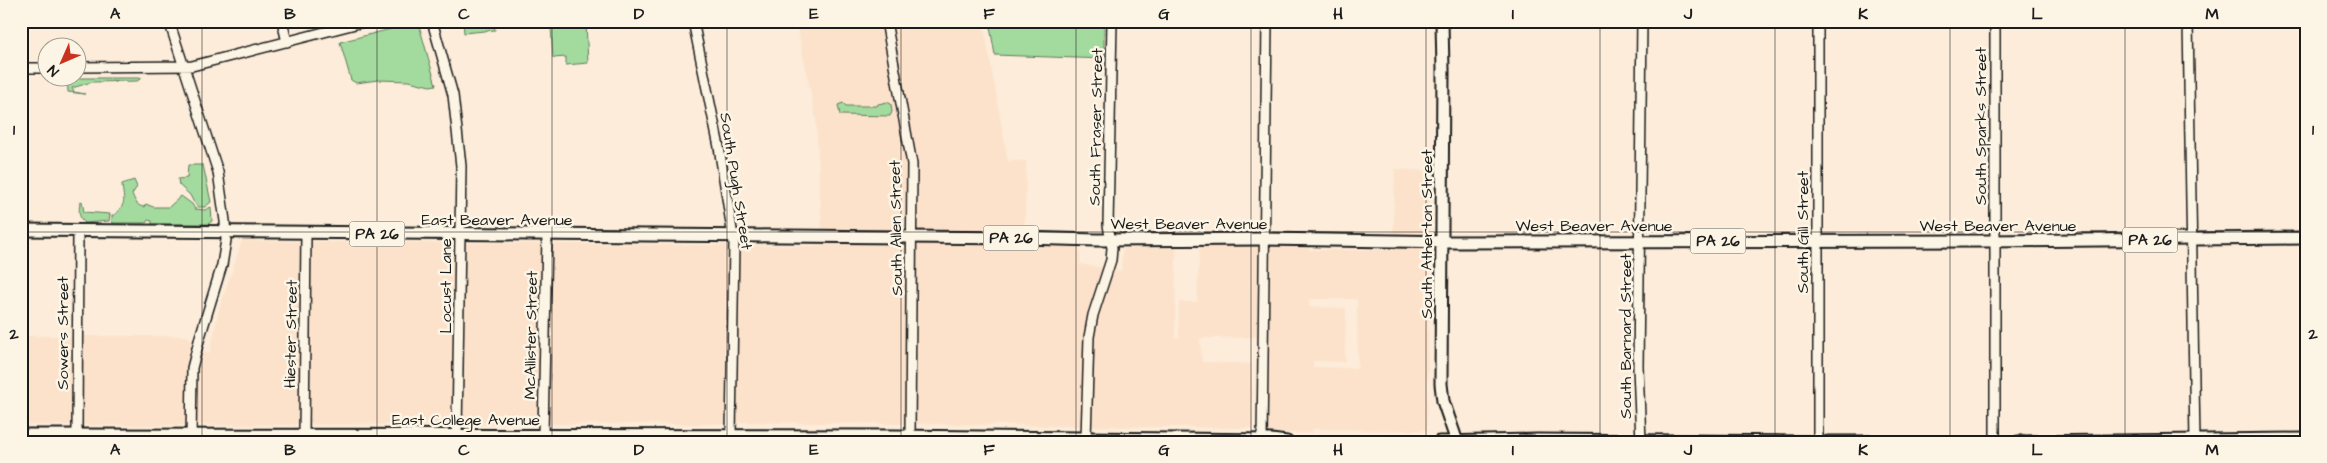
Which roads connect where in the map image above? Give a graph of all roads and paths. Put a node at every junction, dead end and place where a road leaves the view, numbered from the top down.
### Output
1 (169, 21) edge
2 (282, 21) edge
3 (367, 21) edge
4 (432, 21) edge
5 (692, 21) edge
6 (886, 21) edge
7 (1112, 21) edge
8 (1267, 21) edge
9 (1642, 21) edge
10 (1818, 21) edge
11 (1995, 21) edge
12 (2188, 21) edge
13 (1443, 22) edge
14 (287, 42) junction
15 (183, 67) junction
16 (21, 68) edge
17 (38, 68) edge
18 (88, 68) edge
19 (21, 230) edge
20 (78, 231) junction
21 (226, 233) junction
22 (306, 234) junction
23 (460, 234) junction
24 (547, 235) junction
25 (734, 237) junction
26 (912, 238) junction
27 (2306, 238) edge
28 (1264, 239) junction
29 (2192, 239) junction
30 (1110, 240) junction
31 (1640, 241) junction
32 (1994, 241) junction
33 (1442, 242) junction
34 (1818, 242) junction
35 (21, 435) edge
36 (77, 435) junction
37 (304, 435) junction
38 (457, 435) junction
39 (543, 435) junction
40 (731, 436) junction
41 (910, 436) junction
42 (191, 438) edge
43 (2306, 438) edge
44 (1086, 439) junction
45 (2195, 440) edge
46 (1262, 441) edge
47 (1641, 441) edge
48 (1287, 442) edge
49 (1439, 442) edge
50 (1457, 442) edge
51 (1811, 442) edge
52 (1818, 442) edge
53 (1828, 442) edge
54 (1882, 442) edge
55 (1995, 442) edge
56 (2018, 442) edge

1 - 15 street
2 - 14 street
3 - 14 street
4 - 23 street, Locust Lane
5 - 25 street, South Pugh Street
6 - 26 street, South Allen Street
7 - 30 street, South Fraser Street
8 - 28 street
9 - 31 street, South Barnard Street
10 - 34 street, South Gill Street
11 - 32 street, South Sparks Street
12 - 29 street
13 - 33 main road, South Atherton Street
14 - 15 street
15 - 18 street
15 - 21 street
16 - 17 street
19 - 20 main road, East Beaver Avenue / PA 26
20 - 21 main road, East Beaver Avenue / PA 26
20 - 36 street, Sowers Street
21 - 22 main road, East Beaver Avenue / PA 26
21 - 42 street
22 - 23 main road, East Beaver Avenue / PA 26
22 - 37 street, Hiester Street
23 - 24 main road, East Beaver Avenue / PA 26
23 - 38 street, Locust Lane
24 - 25 main road, East Beaver Avenue / PA 26
24 - 39 street, McAllister Street
25 - 26 main road, East Beaver Avenue / PA 26
25 - 40 street, South Pugh Street
26 - 30 main road, West Beaver Avenue / PA 26
26 - 41 street, South Allen Street
27 - 29 main road, West Beaver Avenue / PA 26
28 - 30 main road, West Beaver Avenue / PA 26
28 - 33 main road, West Beaver Avenue / PA 26
28 - 46 street
29 - 32 main road, West Beaver Avenue / PA 26
29 - 45 street
30 - 44 street, South Fraser Street
31 - 33 main road, West Beaver Avenue / PA 26
31 - 34 main road, West Beaver Avenue / PA 26
31 - 47 street, South Barnard Street
32 - 34 main road, West Beaver Avenue / PA 26
32 - 55 street, South Sparks Street
33 - 50 main road, South Atherton Street
34 - 52 street, South Gill Street
35 - 36 main road, East College Avenue
36 - 42 main road, East College Avenue
37 - 38 main road, East College Avenue
37 - 42 main road, East College Avenue
38 - 39 main road, East College Avenue
39 - 40 main road, East College Avenue
40 - 41 main road, East College Avenue
41 - 44 main road, East College Avenue
43 - 45 main road
44 - 46 main road, East College Avenue
45 - 56 main road
46 - 48 main road, East College Avenue
47 - 50 main road
47 - 51 main road
49 - 50 main road
53 - 54 main road

